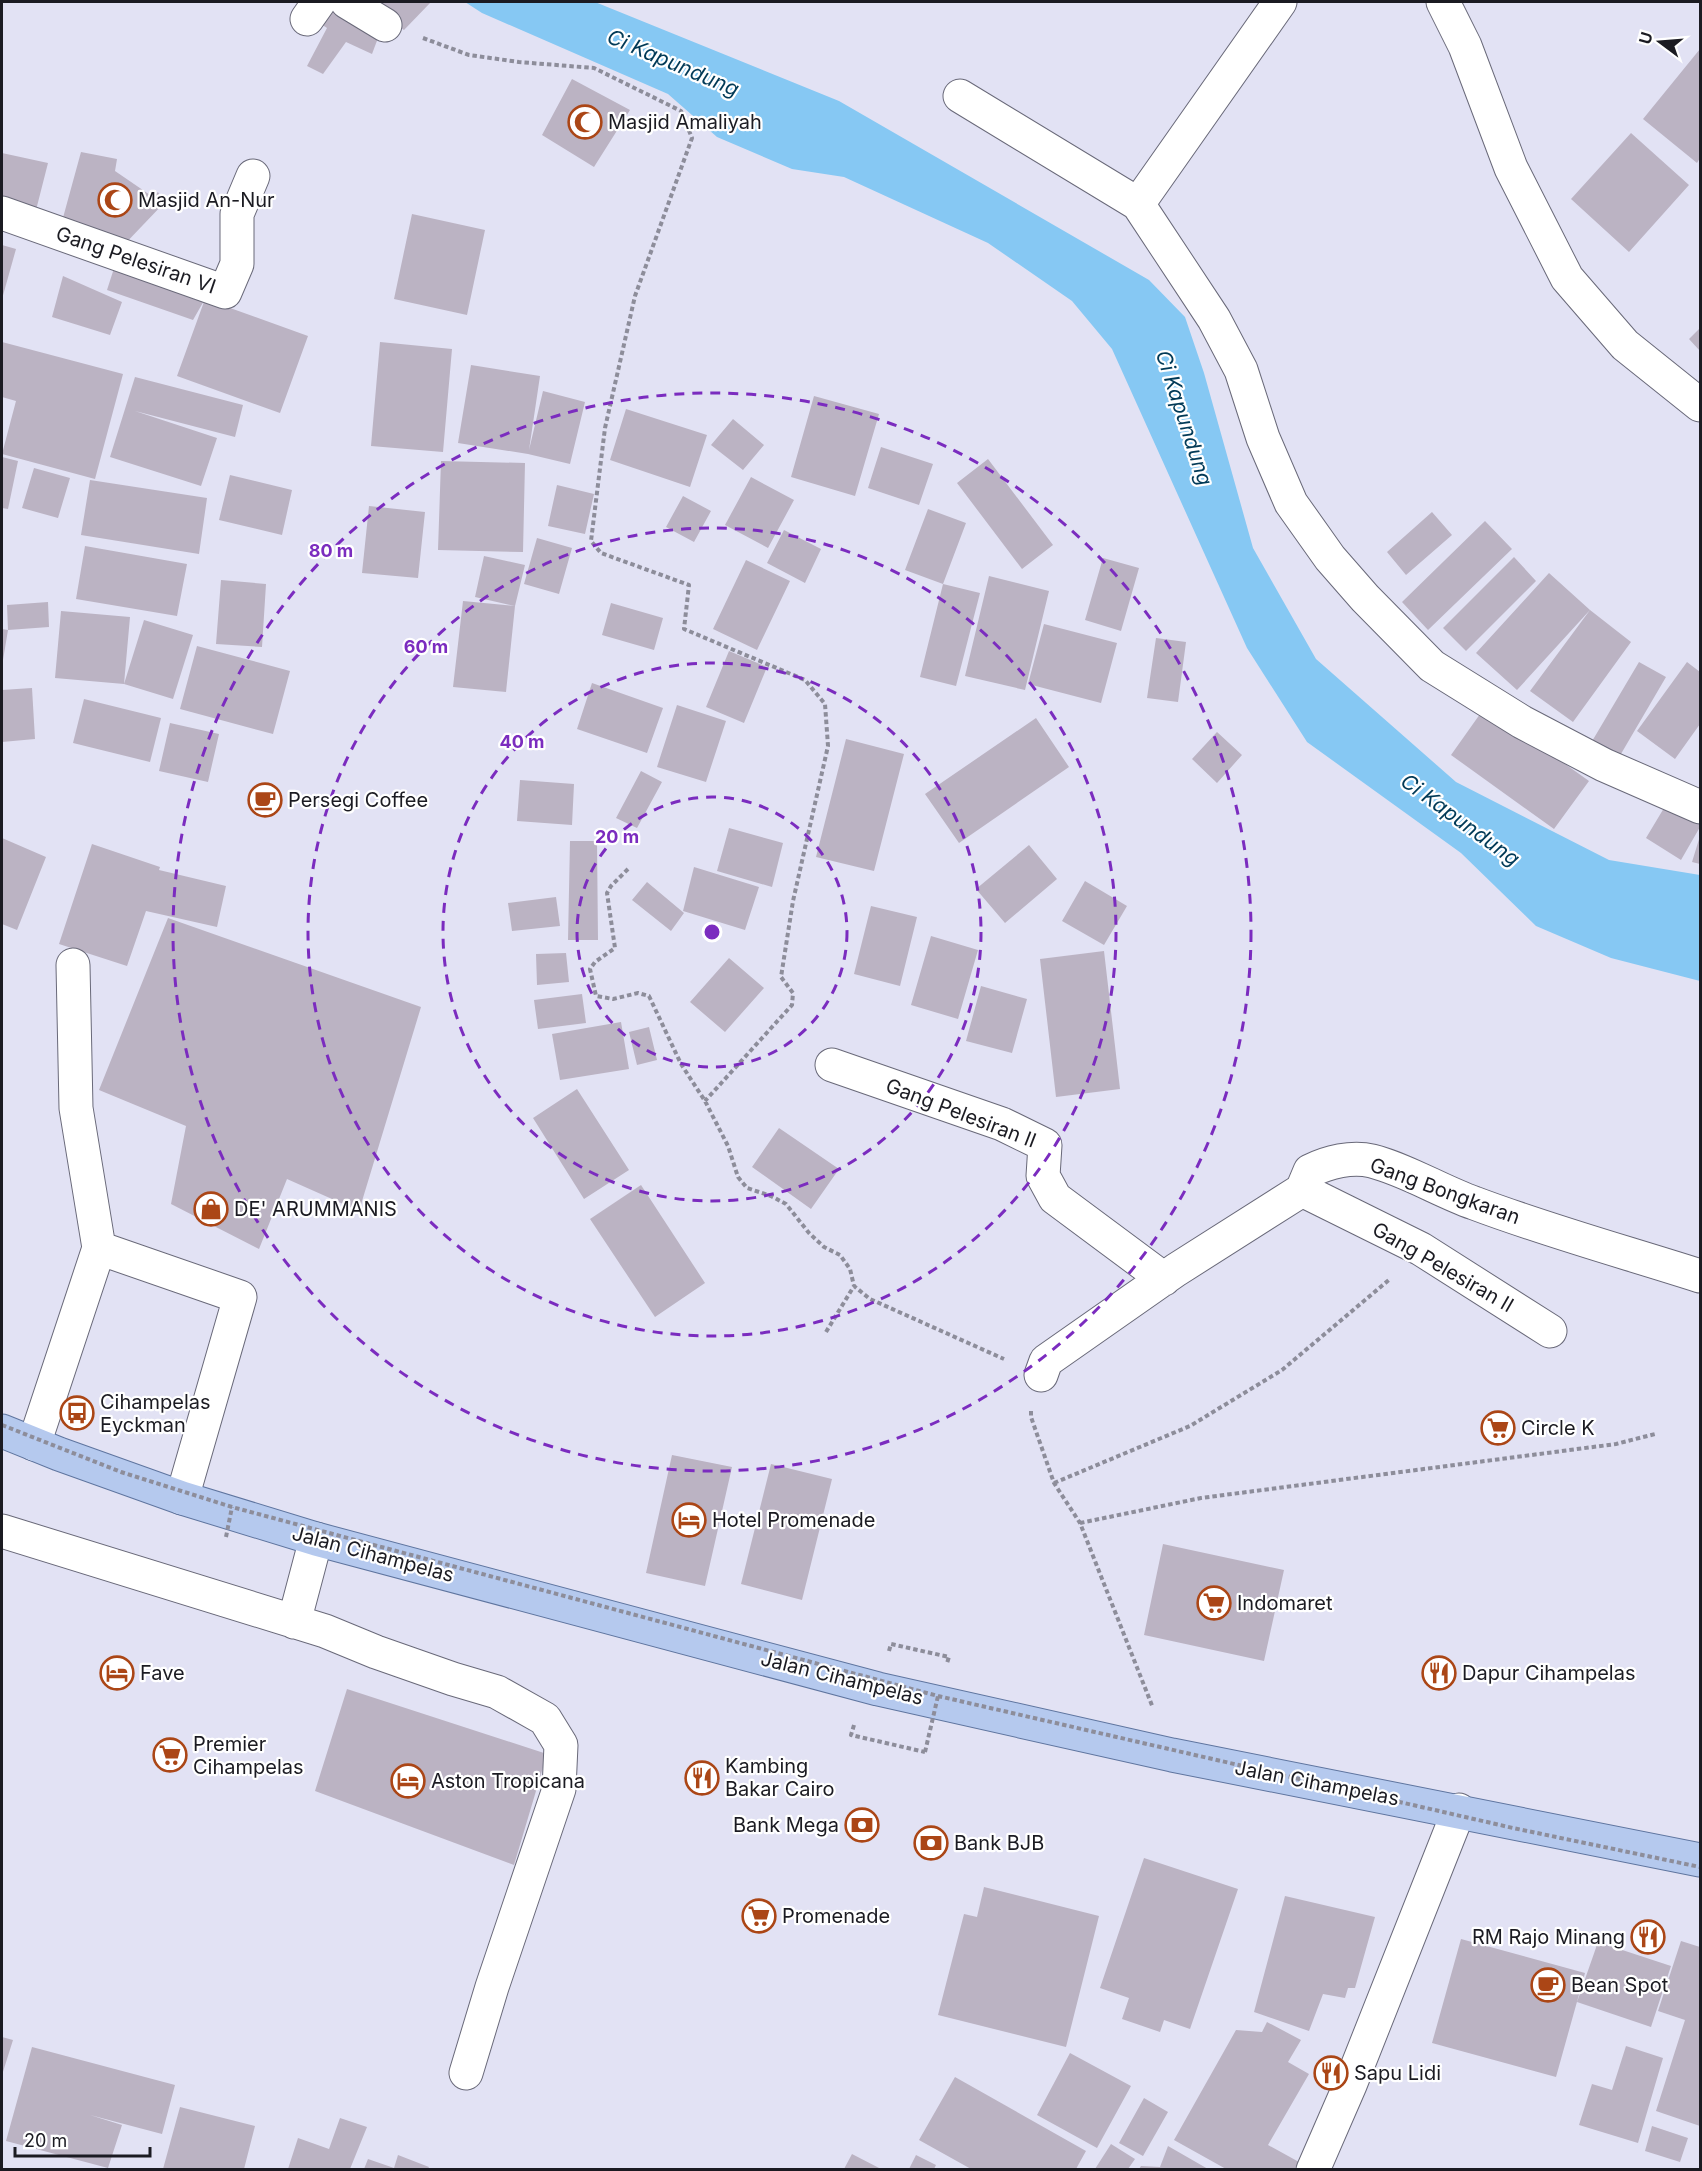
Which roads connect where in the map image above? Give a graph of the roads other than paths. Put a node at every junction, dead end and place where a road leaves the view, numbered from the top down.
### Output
1 (347, 2) edge
2 (1280, 2) edge
3 (1443, 2) edge
4 (385, 25) road end
5 (960, 96) dead end
6 (253, 176) dead end
7 (1138, 204) junction
8 (2, 213) edge
9 (1701, 405) edge
10 (1701, 807) edge
11 (73, 965) dead end
12 (832, 1065) dead end
13 (1302, 1190) junction
14 (99, 1248) junction
15 (1701, 1276) edge
16 (1164, 1278) junction
17 (1550, 1331) dead end
18 (1041, 1375) road end
19 (2, 1431) edge
20 (34, 1444) junction
21 (182, 1498) junction
22 (2, 1532) edge
23 (316, 1539) junction
24 (294, 1622) junction
25 (1459, 1810) junction
26 (1701, 1860) edge
27 (466, 2073) dead end
28 (1313, 2169) edge

1 - 4 street
2 - 7 street
3 - 9 street
5 - 7 street
6 - 8 street, Gang Pelesiran VI
7 - 10 street
11 - 14 street
12 - 16 street, Gang Pelesiran II
13 - 15 street, Gang Bongkaran
13 - 16 street, Gang Bongkaran
13 - 17 street, Gang Pelesiran II
14 - 20 street
14 - 21 street
16 - 18 street, Gang Bongkaran
19 - 20 main road, Jalan Cihampelas
20 - 21 main road, Jalan Cihampelas
21 - 23 main road, Jalan Cihampelas
22 - 24 street
23 - 24 street
23 - 25 main road, Jalan Cihampelas
24 - 27 street
25 - 26 main road, Jalan Cihampelas
25 - 28 street

